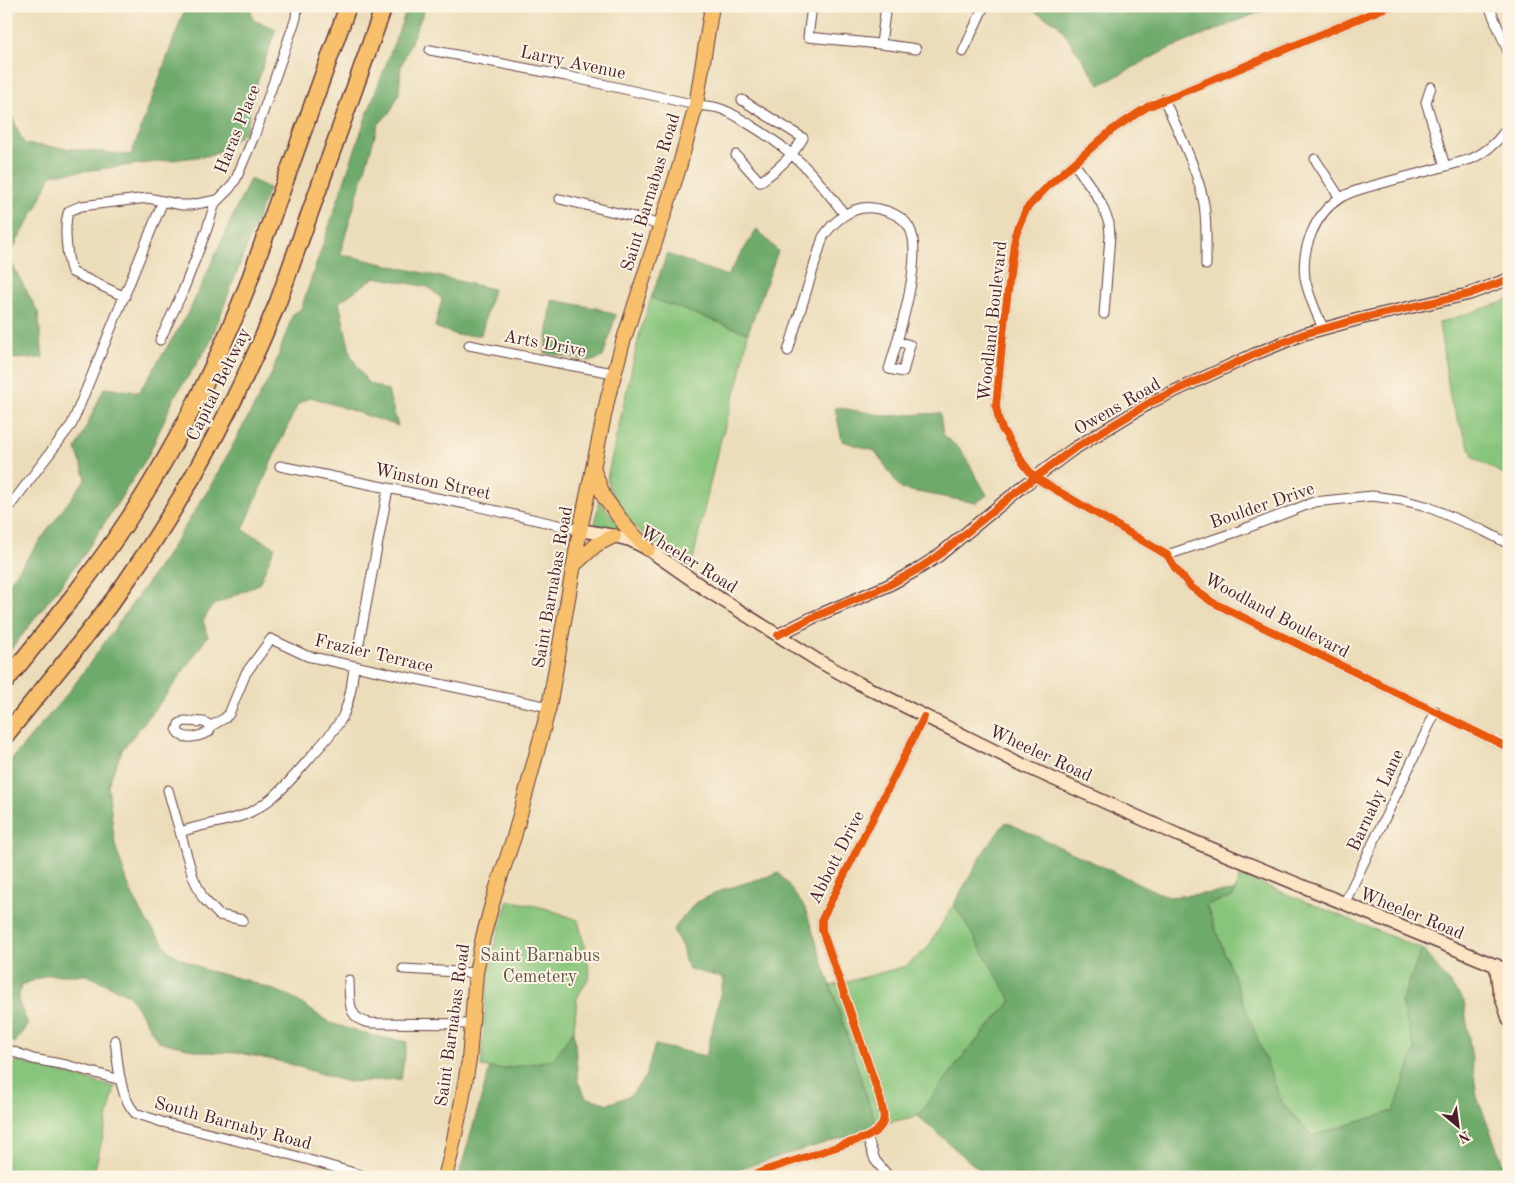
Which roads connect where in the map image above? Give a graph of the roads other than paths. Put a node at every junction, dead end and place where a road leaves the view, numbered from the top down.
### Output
1 (297, 6) edge
2 (348, 6) edge
3 (384, 6) edge
4 (394, 6) edge
5 (712, 6) edge
6 (812, 6) edge
7 (886, 6) edge
8 (984, 6) edge
9 (1389, 6) edge
10 (1489, 6) edge
11 (881, 43) junction
12 (916, 49) dead end
13 (430, 50) dead end
14 (963, 52) dead end
15 (1508, 52) edge
16 (1431, 87) dead end
17 (742, 100) dead end
18 (1164, 100) junction
19 (696, 104) junction
20 (1509, 124) edge
21 (793, 154) junction
22 (736, 155) dead end
23 (1315, 159) dead end
24 (1074, 163) junction
25 (1445, 166) junction
26 (1340, 198) junction
27 (560, 199) dead end
28 (217, 200) junction
29 (164, 201) junction
30 (314, 203) junction
31 (845, 215) junction
32 (660, 226) junction
33 (1206, 266) dead end
34 (1509, 278) edge
35 (125, 297) junction
36 (1104, 314) dead end
37 (1323, 328) junction
38 (160, 340) dead end
39 (897, 341) junction
40 (469, 344) dead end
41 (788, 351) dead end
42 (614, 373) junction
43 (280, 466) dead end
44 (593, 467) junction
45 (1034, 477) junction
46 (388, 489) junction
47 (6, 511) edge
48 (580, 530) junction
49 (614, 536) junction
50 (1509, 544) edge
51 (648, 549) junction
52 (1167, 555) junction
53 (574, 565) junction
54 (778, 635) junction
55 (359, 643) dead end
56 (354, 667) junction
57 (6, 681) edge
58 (549, 708) junction
59 (1436, 711) junction
60 (924, 716) junction
61 (211, 726) dead end
62 (6, 735) edge
63 (1509, 748) edge
64 (168, 790) dead end
65 (181, 832) junction
66 (1344, 904) junction
67 (243, 920) dead end
68 (1496, 965) junction
69 (403, 969) dead end
70 (1509, 971) edge
71 (476, 973) junction
72 (349, 980) dead end
73 (1509, 1020) edge
74 (472, 1024) junction
75 (115, 1040) dead end
76 (6, 1049) edge
77 (121, 1080) junction
78 (867, 1137) junction
79 (368, 1177) edge
80 (445, 1177) edge
81 (749, 1177) edge
82 (888, 1177) edge

1 - 28 street, Haras Place
2 - 57 highway, Capital Beltway
3 - 30 highway, Capital Beltway
4 - 30 highway
5 - 19 main road, Saint Barnabas Road
6 - 11 street
7 - 11 street
8 - 14 street
9 - 18 street, Woodland Boulevard
10 - 15 street
11 - 12 street
13 - 19 street, Larry Avenue
16 - 25 street
17 - 21 street
18 - 24 street, Woodland Boulevard
18 - 33 street
19 - 21 street, Larry Avenue
19 - 32 main road, Saint Barnabas Road
20 - 25 street
21 - 22 street
21 - 31 street, Larry Avenue
23 - 26 street
24 - 36 street
24 - 45 street, Woodland Boulevard
25 - 26 street
26 - 37 street
27 - 32 street
28 - 29 street
28 - 38 street, Haras Place
29 - 35 street
29 - 35 street
30 - 62 highway, Capital Beltway
31 - 39 street
31 - 41 street
32 - 42 main road, Saint Barnabas Road
34 - 37 street, Owens Road
35 - 47 street
37 - 45 street, Owens Road
39 - 39 street
40 - 42 street, Arts Drive
42 - 44 main road, Saint Barnabas Road
43 - 46 street, Winston Street
44 - 48 main road, Saint Barnabas Road
44 - 51 main road
45 - 52 street, Woodland Boulevard
45 - 54 street, Owens Road
46 - 48 street, Winston Street
46 - 55 street
48 - 49 main road, Wheeler Road
48 - 53 main road, Saint Barnabas Road
49 - 51 main road, Wheeler Road
49 - 53 main road
50 - 52 street, Boulder Drive
51 - 54 main road, Wheeler Road
52 - 59 street, Woodland Boulevard
53 - 58 main road, Saint Barnabas Road
54 - 60 main road, Wheeler Road
56 - 58 street, Frazier Terrace
56 - 61 street, Frazier Terrace
56 - 65 street
58 - 71 main road, Saint Barnabas Road
59 - 63 street, Woodland Boulevard
59 - 66 street, Barnaby Lane
60 - 66 main road, Wheeler Road
60 - 78 street, Abbott Drive
64 - 65 street
65 - 67 street
66 - 68 main road, Wheeler Road
68 - 70 main road, Wheeler Road
68 - 73 main road
69 - 71 street
71 - 74 main road, Saint Barnabas Road
72 - 74 street
74 - 80 main road, Saint Barnabas Road
75 - 77 street, South Barnaby Road
76 - 77 street
77 - 79 street, South Barnaby Road
78 - 81 street
78 - 82 street

